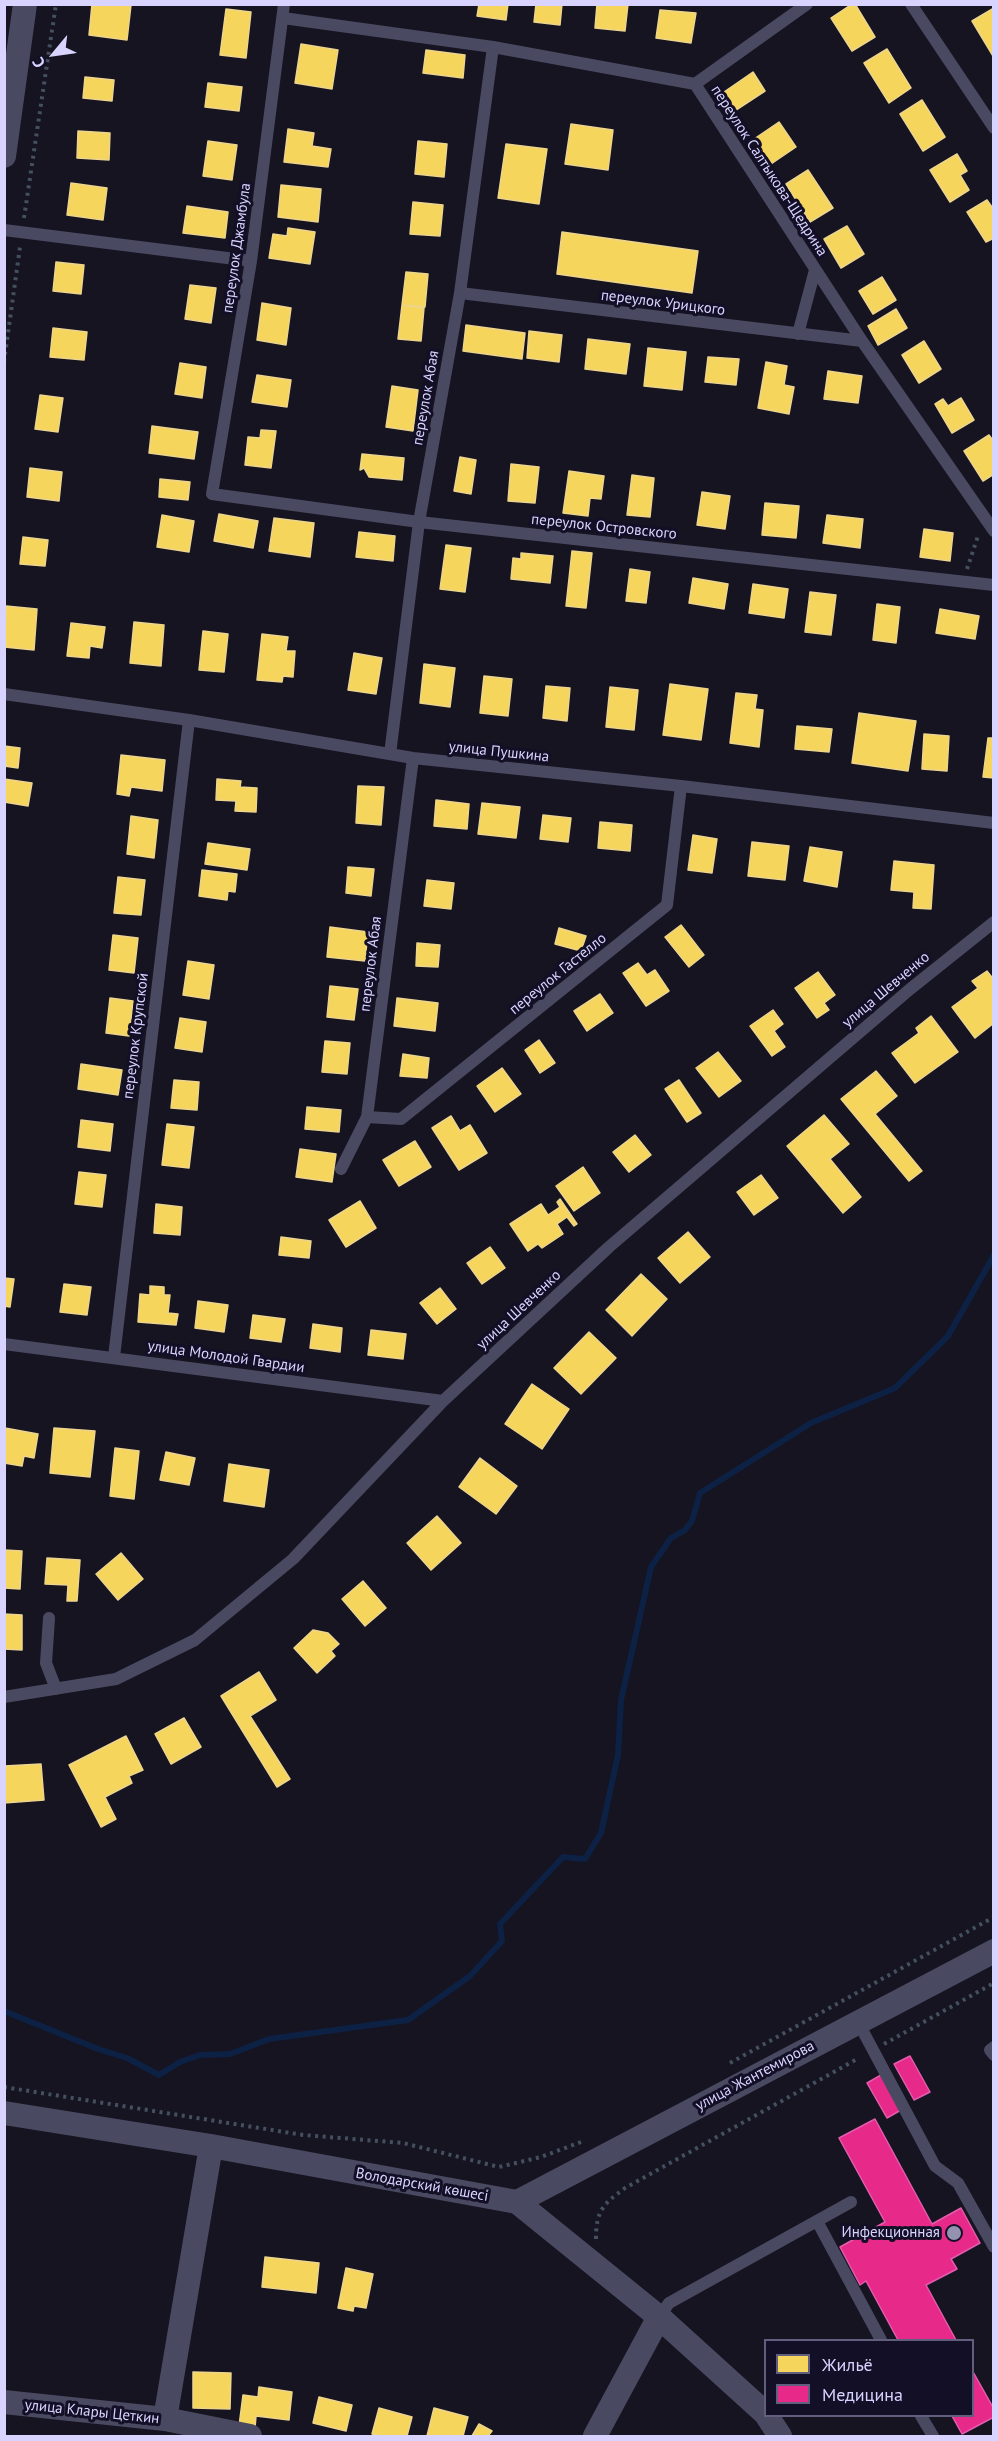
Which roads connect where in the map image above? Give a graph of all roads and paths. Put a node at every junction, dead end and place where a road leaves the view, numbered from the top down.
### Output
1 (25, 4) edge
2 (56, 4) edge
3 (284, 4) edge
4 (807, 4) edge
5 (910, 4) edge
6 (283, 18) junction
7 (493, 47) junction
8 (695, 84) junction
9 (993, 128) edge
10 (4, 156) edge
11 (4, 230) edge
12 (22, 232) junction
13 (251, 261) junction
14 (815, 270) junction
15 (460, 293) junction
16 (798, 334) junction
17 (862, 340) junction
18 (4, 362) edge
19 (212, 494) joint
20 (984, 517) junction
21 (419, 522) junction
22 (993, 531) edge
23 (963, 581) junction
24 (993, 585) edge
25 (4, 694) edge
26 (189, 720) junction
27 (390, 754) junction
28 (413, 758) junction
29 (681, 786) junction
30 (993, 823) edge
31 (993, 922) edge
32 (367, 1117) junction
33 (341, 1169) dead end
34 (4, 1344) edge
35 (114, 1356) junction
36 (443, 1401) junction
37 (49, 1618) dead end
38 (56, 1689) junction
39 (4, 1697) edge
40 (993, 1917) edge
41 (993, 1951) edge
42 (993, 1983) edge
43 (858, 2022) junction
44 (993, 2047) edge
45 (873, 2050) junction
46 (993, 2055) edge
47 (729, 2063) dead end
48 (4, 2087) edge
49 (4, 2113) edge
50 (585, 2140) dead end
51 (211, 2146) junction
52 (517, 2202) junction
53 (850, 2202) dead end
54 (817, 2221) junction
55 (993, 2247) edge
56 (596, 2266) junction
57 (659, 2317) junction
58 (880, 2339) edge
59 (4, 2402) edge
60 (764, 2413) edge
61 (767, 2417) edge
62 (922, 2417) edge
63 (165, 2419) junction
64 (250, 2436) edge
65 (596, 2436) edge
66 (780, 2436) edge
67 (933, 2436) edge

1 - 10 street
2 - 12 path
3 - 6 lane, переулок Джамбула
4 - 8 lane
5 - 9 lane
6 - 7 lane, переулок Салтыкова-Щедрина
6 - 13 lane, переулок Джамбула
7 - 8 lane, переулок Салтыкова-Щедрина
7 - 15 lane, переулок Абая
8 - 14 lane, переулок Салтыкова-Щедрина
11 - 12 lane
12 - 13 lane
12 - 18 path
13 - 19 lane, переулок Джамбула
14 - 16 lane
14 - 17 lane, переулок Салтыкова-Щедрина
15 - 16 lane, переулок Урицкого
15 - 21 lane, переулок Абая
16 - 17 lane, переулок Урицкого
17 - 20 lane, переулок Салтыкова-Щедрина
19 - 21 lane, переулок Островского
20 - 22 lane, переулок Салтыкова-Щедрина
20 - 23 path
21 - 23 lane, переулок Островского
21 - 27 lane, переулок Абая
23 - 24 lane, переулок Островского
25 - 26 lane, улица Пушкина
26 - 27 lane, улица Пушкина
26 - 35 lane, переулок Крупской
27 - 28 lane, улица Пушкина
28 - 29 lane, улица Пушкина
28 - 32 lane, переулок Абая
29 - 30 lane, улица Пушкина
29 - 32 lane, переулок Гастелло
31 - 36 lane, улица Шевченко
32 - 33 lane, переулок Абая
34 - 35 lane, улица Молодой Гвардии
35 - 36 lane, улица Молодой Гвардии
36 - 38 lane, улица Шевченко
37 - 38 lane
38 - 39 lane, улица Шевченко
40 - 47 path
41 - 43 street, улица Жантемирова
42 - 45 path
43 - 45 lane
43 - 52 street, улица Жантемирова
44 - 46 lane
45 - 55 lane
45 - 56 path
48 - 50 path
49 - 51 street, Володарский көшесі
51 - 52 street, Володарский көшесі
51 - 63 street
52 - 56 street, Володарский көшесі
53 - 54 lane
54 - 57 lane
54 - 58 lane
56 - 57 street, Володарский көшесі
57 - 60 street, Володарский көшесі
57 - 65 street
59 - 63 street, улица Клары Цеткин
61 - 66 street, Володарский көшесі
62 - 67 lane
63 - 64 street, улица Клары Цеткин

